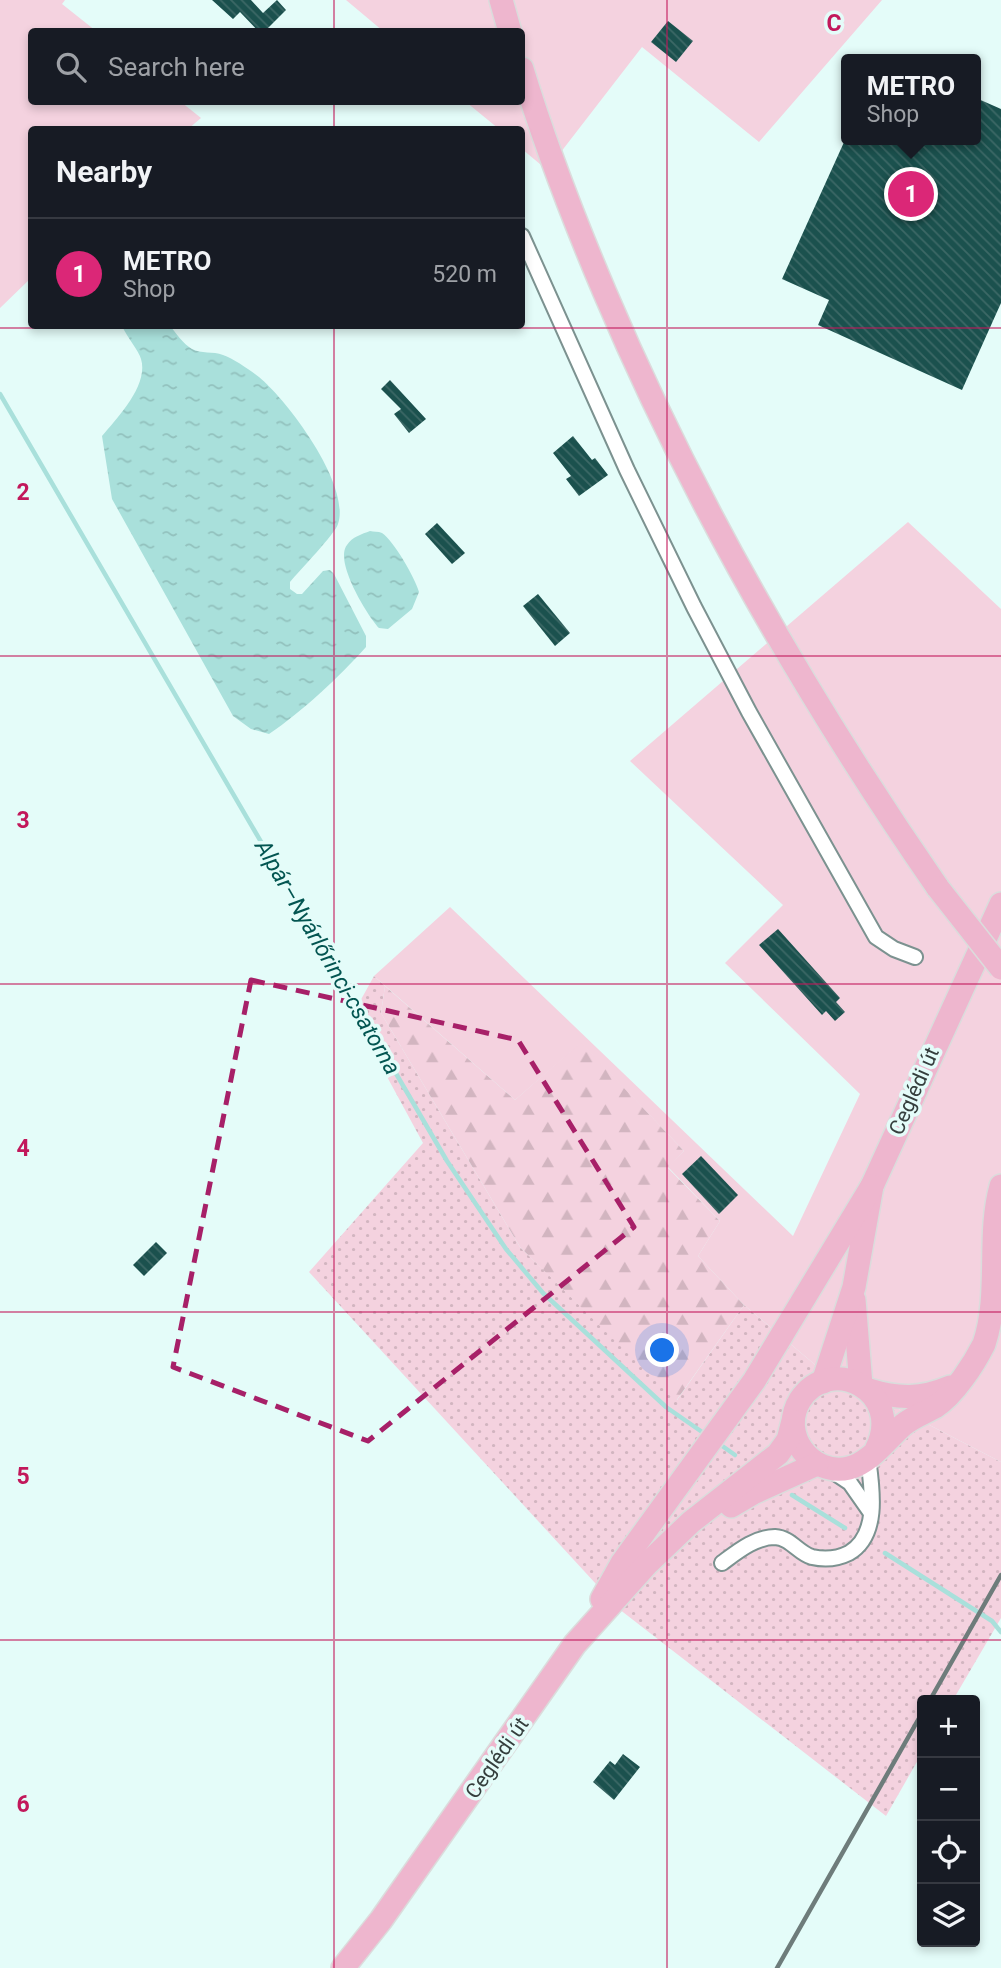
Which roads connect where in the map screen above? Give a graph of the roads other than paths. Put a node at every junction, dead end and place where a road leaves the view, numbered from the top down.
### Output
1 (500, 0) edge
2 (509, 28) edge
3 (525, 77) edge
4 (525, 243) edge
5 (1001, 904) edge
6 (915, 957) dead end
7 (1001, 968) edge
8 (872, 1186) junction
9 (1001, 1186) edge
10 (854, 1287) junction
11 (823, 1382) junction
12 (959, 1383) junction
13 (865, 1388) junction
14 (793, 1421) junction
15 (872, 1454) junction
16 (823, 1466) junction
17 (871, 1513) junction
18 (658, 1553) junction
19 (722, 1563) dead end
20 (575, 1644) junction
21 (343, 1968) edge

1 - 2 main road
3 - 7 main road, bridge
4 - 6 street
5 - 8 main road, Ceglédi út
8 - 10 main road, Ceglédi út
8 - 20 main road
9 - 12 main road
10 - 11 main road, Ceglédi út
10 - 13 main road, Ceglédi út
11 - 13 main road
11 - 14 main road
12 - 13 main road
12 - 15 main road
13 - 15 main road
14 - 16 main road
14 - 18 main road, Ceglédi út
15 - 16 main road
15 - 17 street
16 - 17 street
16 - 18 main road, Ceglédi út
17 - 19 street
18 - 20 main road, Ceglédi út
20 - 21 main road, Ceglédi út

